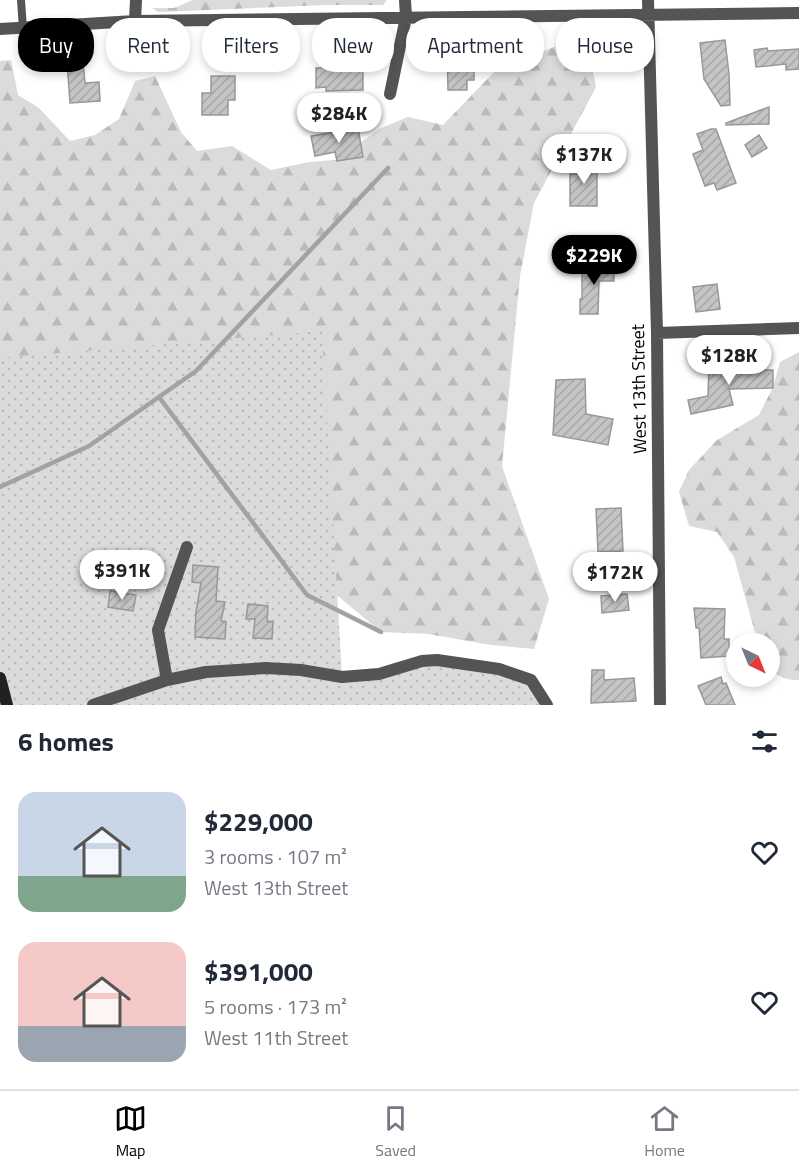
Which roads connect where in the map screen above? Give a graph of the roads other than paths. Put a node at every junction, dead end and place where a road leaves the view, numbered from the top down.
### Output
1 (21, 0) edge
2 (136, 0) edge
3 (405, 0) edge
4 (648, 0) edge
5 (799, 13) edge
6 (648, 15) junction
7 (406, 17) junction
8 (22, 18) edge
9 (135, 18) edge
10 (190, 20) edge
11 (0, 29) edge
12 (18, 29) edge
13 (390, 94) dead end
14 (799, 328) edge
15 (657, 333) junction
16 (187, 547) dead end
17 (0, 678) edge
18 (167, 680) junction
19 (7, 705) edge
20 (93, 705) edge
21 (548, 705) edge
22 (660, 705) edge

1 - 8 lane
2 - 9 street
3 - 7 street
4 - 6 street, West 13th Street
5 - 6 street
6 - 7 street
6 - 15 street, West 13th Street
7 - 10 street
7 - 13 street
11 - 12 street
14 - 15 street
15 - 22 street, West 13th Street
16 - 18 street
17 - 19 street
18 - 20 street
18 - 21 street

